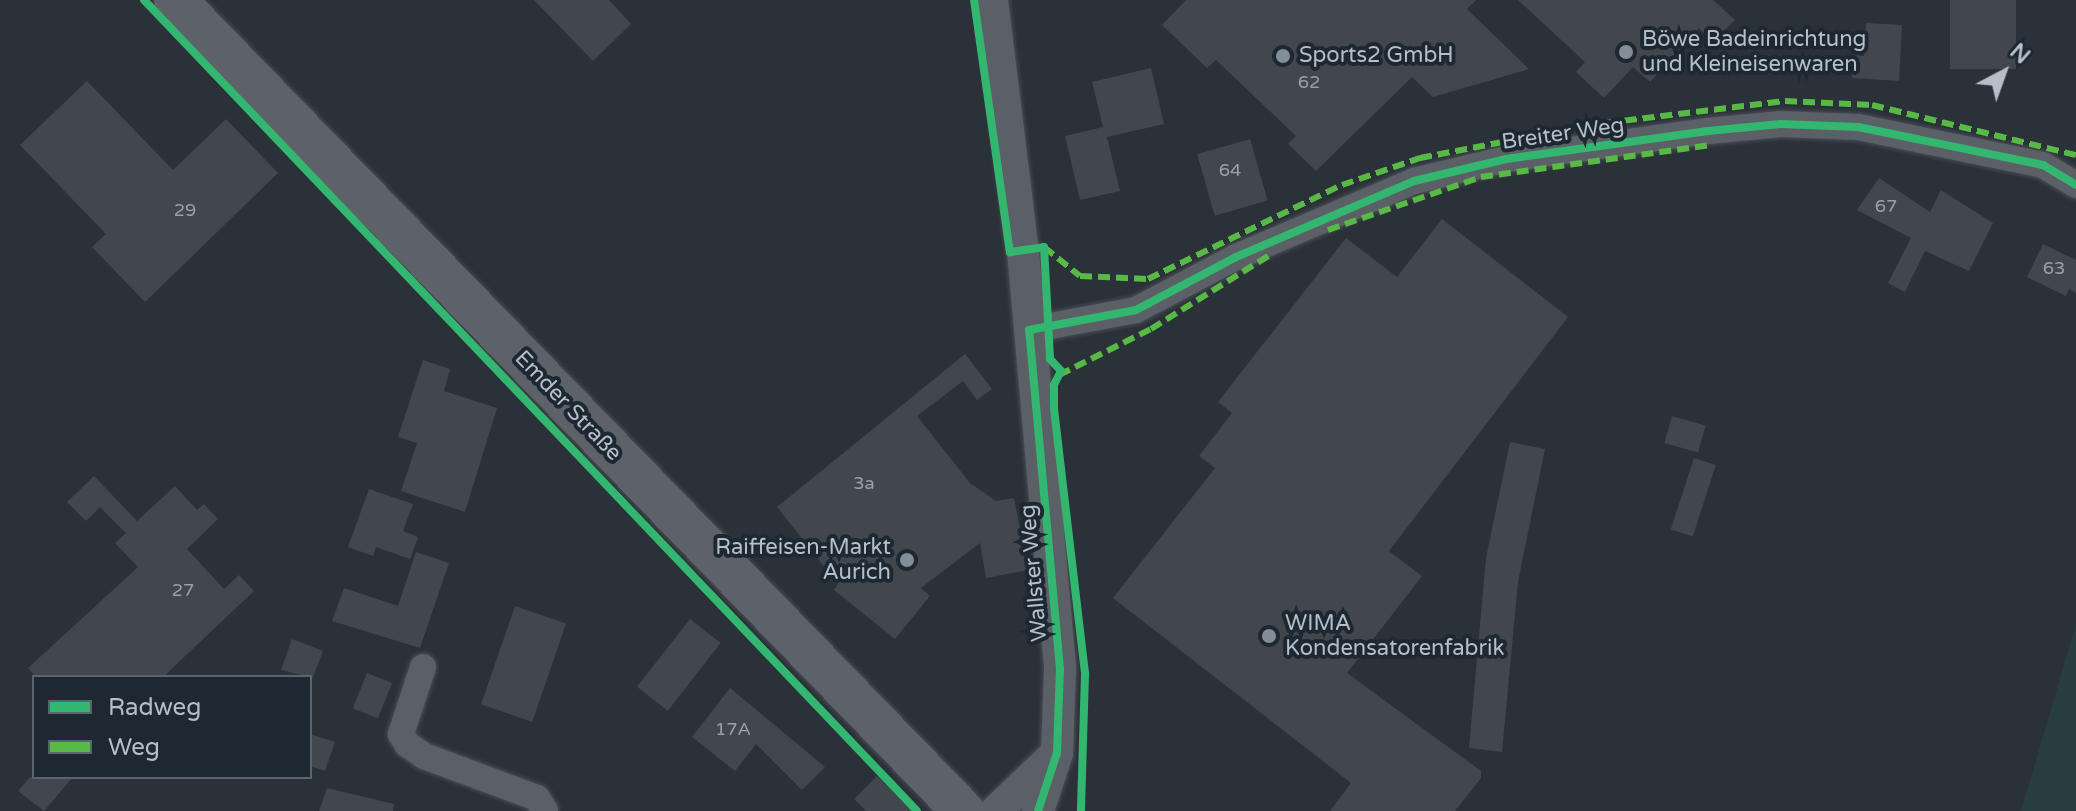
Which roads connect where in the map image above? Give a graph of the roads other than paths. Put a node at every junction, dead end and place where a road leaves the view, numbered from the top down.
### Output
1 (175, 0) edge
2 (992, 0) edge
3 (2076, 185) edge
4 (1029, 330) junction
5 (423, 667) dead end
6 (1057, 753) junction
7 (545, 811) edge
8 (963, 811) edge
9 (996, 811) edge
10 (1038, 811) edge

1 - 8 main road, Emder Straße
2 - 4 street, Wallster Weg
3 - 4 street, Breiter Weg
4 - 6 street, Wallster Weg
5 - 7 street
6 - 9 street
6 - 10 street, Wallster Weg

